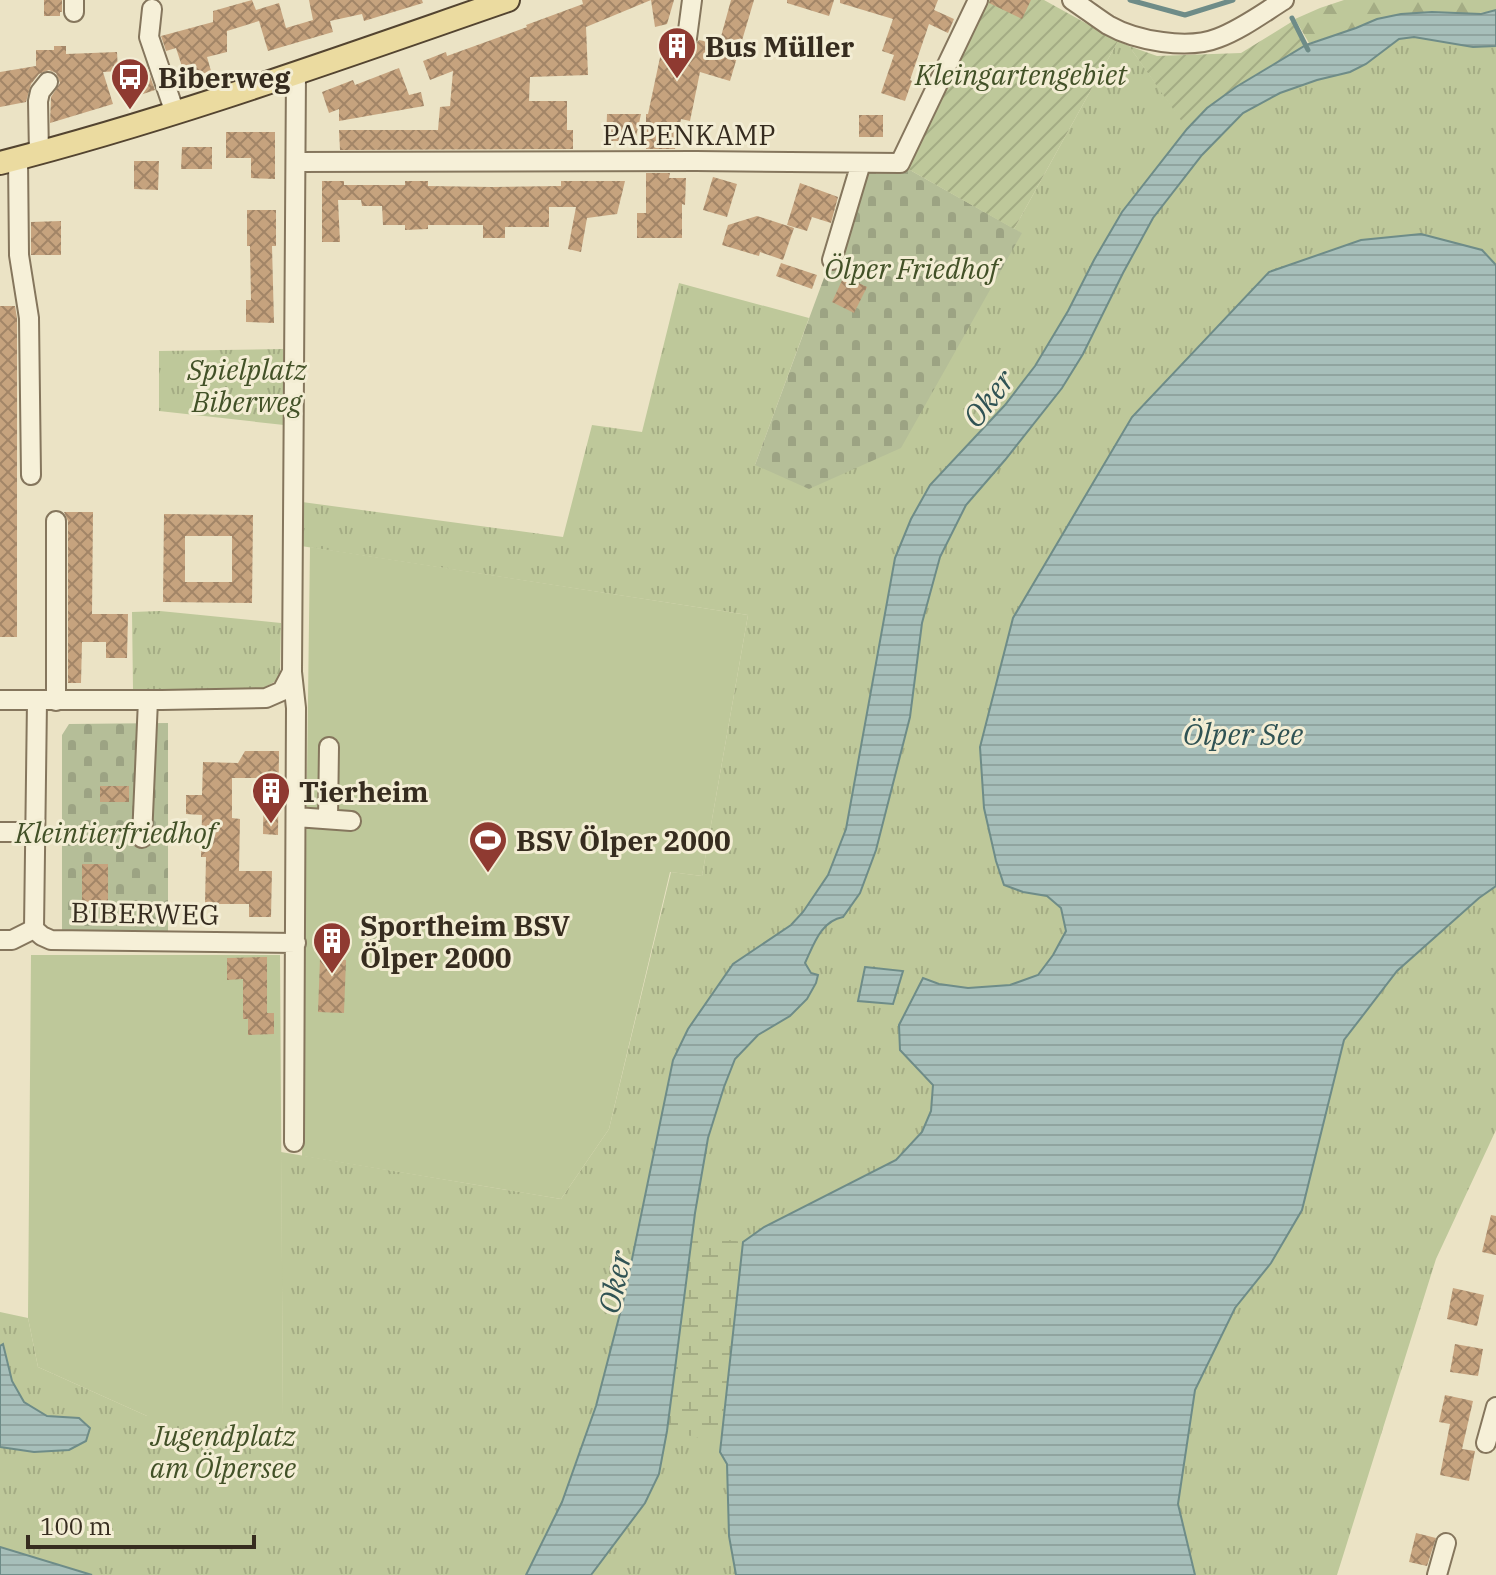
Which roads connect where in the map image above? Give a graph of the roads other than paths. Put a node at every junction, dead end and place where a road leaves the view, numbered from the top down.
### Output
1 (508, 0) edge
2 (692, 0) edge
3 (978, 0) edge
4 (1072, 0) edge
5 (1284, 0) edge
6 (152, 9) dead end
7 (687, 38) dead end
8 (296, 74) junction
9 (48, 82) dead end
10 (175, 113) junction
11 (19, 159) edge
12 (296, 162) junction
13 (861, 163) junction
14 (832, 260) dead end
15 (31, 475) dead end
16 (56, 521) dead end
17 (292, 672) junction
18 (0, 700) edge
19 (148, 700) junction
20 (37, 701) junction
21 (56, 701) junction
22 (329, 747) dead end
23 (296, 817) junction
24 (328, 819) junction
25 (351, 821) dead end
26 (0, 832) edge
27 (36, 832) junction
28 (142, 838) dead end
29 (34, 929) junction
30 (0, 940) edge
31 (296, 943) junction
32 (294, 1142) dead end
33 (1496, 1407) edge
34 (1486, 1443) dead end
35 (1446, 1543) dead end
36 (1437, 1575) edge

1 - 8 main road
2 - 7 street
3 - 13 street, PAPENKAMP
4 - 5 street
6 - 10 street
8 - 10 main road
8 - 12 street
9 - 11 street
10 - 11 main road
11 - 15 street
12 - 13 street, PAPENKAMP
12 - 17 street
13 - 14 street
16 - 21 street
17 - 19 street
17 - 23 street
18 - 20 street
19 - 21 street
19 - 28 street
20 - 21 street
20 - 27 street, BIBERWEG
22 - 24 street
23 - 24 street
23 - 31 street
24 - 25 street
26 - 27 street
27 - 29 street, BIBERWEG
29 - 30 street
29 - 31 street, BIBERWEG
31 - 32 street
33 - 34 street
35 - 36 street

